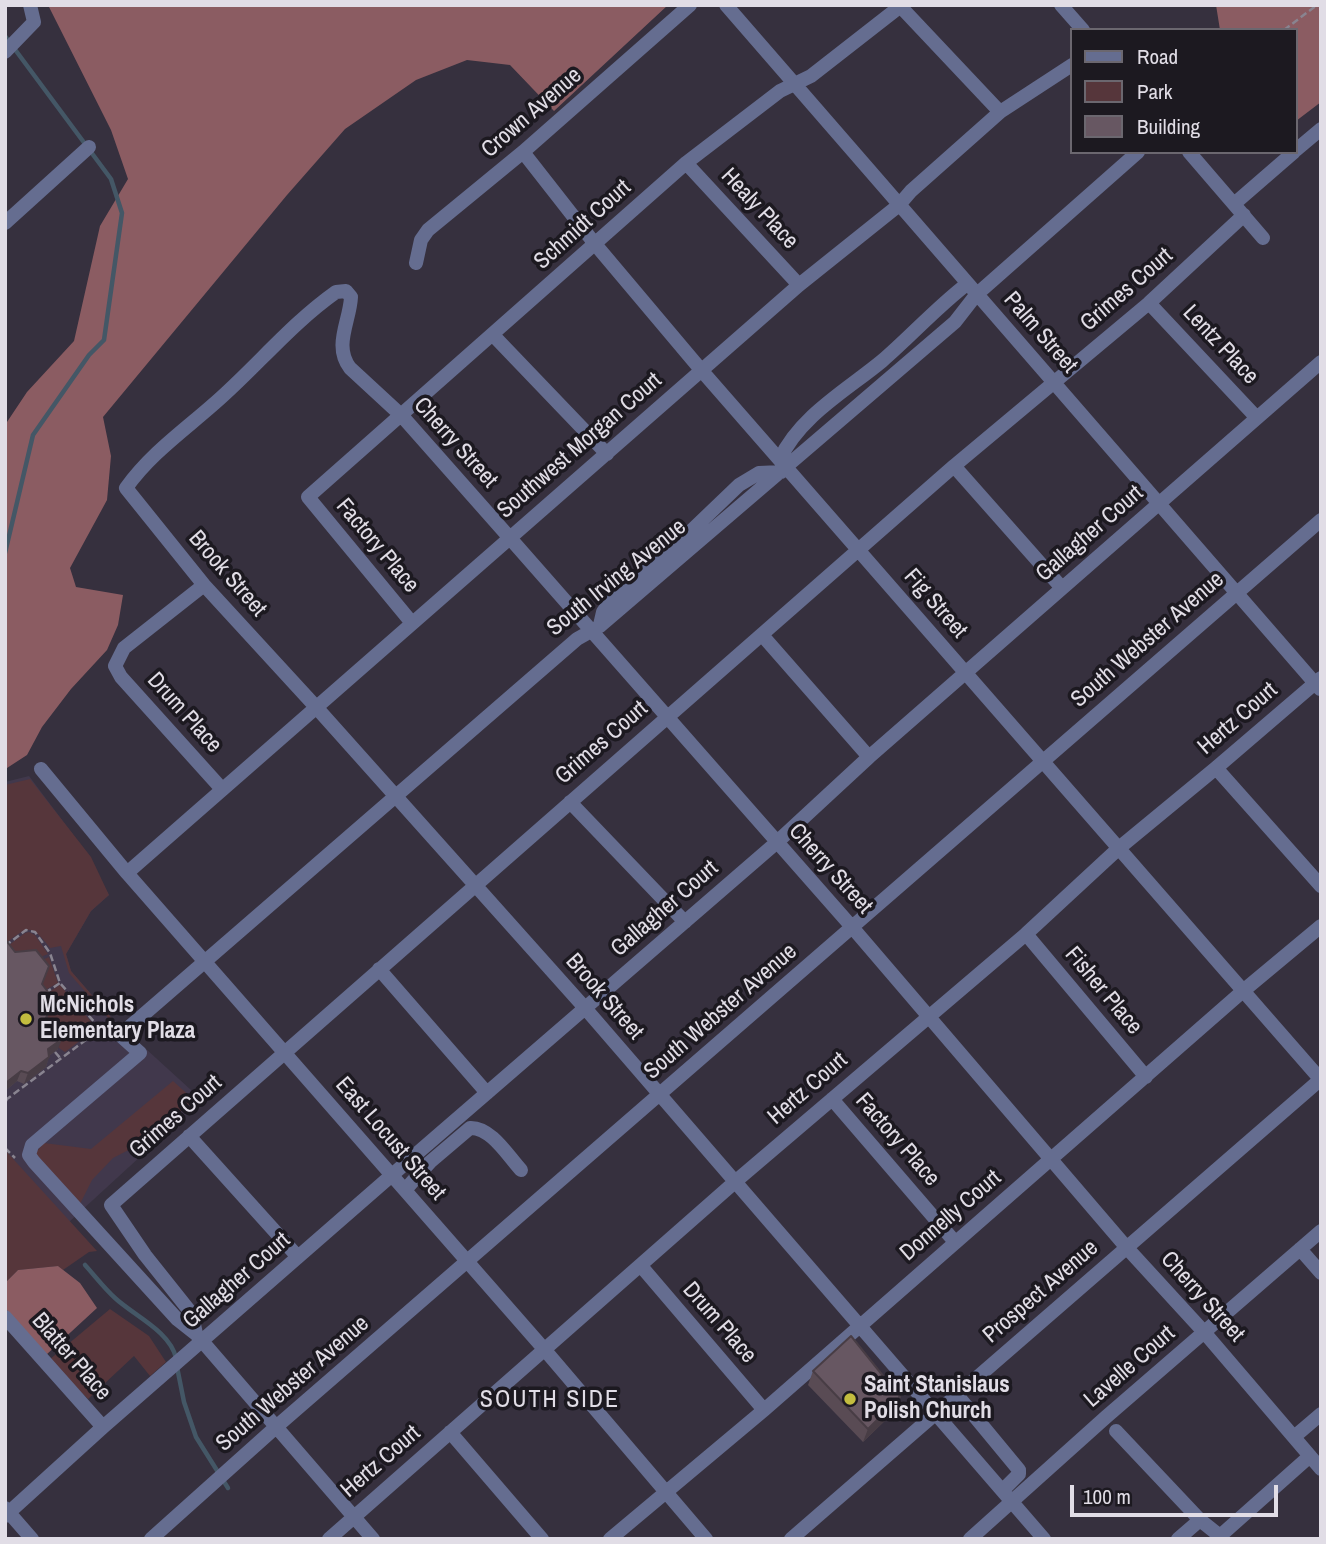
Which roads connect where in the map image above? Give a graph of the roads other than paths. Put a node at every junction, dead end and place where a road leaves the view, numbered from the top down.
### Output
1 (30, 5) edge
2 (690, 5) edge
3 (726, 5) edge
4 (1061, 5) edge
5 (901, 6) edge
6 (1081, 28) edge
7 (9, 48) edge
8 (1070, 66) edge
9 (792, 84) junction
10 (1000, 112) junction
11 (1321, 129) edge
12 (89, 147) dead end
13 (1298, 148) edge
14 (523, 152) junction
15 (1136, 154) edge
16 (1191, 154) edge
17 (1292, 154) edge
18 (686, 163) junction
19 (899, 205) junction
20 (1239, 210) junction
21 (5, 223) edge
22 (1263, 238) dead end
23 (595, 244) junction
24 (416, 263) dead end
25 (799, 285) junction
26 (972, 290) junction
27 (1149, 303) junction
28 (493, 335) junction
29 (880, 362) junction
30 (1321, 362) edge
31 (702, 371) junction
32 (892, 376) junction
33 (1053, 383) junction
34 (402, 416) junction
35 (1257, 418) junction
36 (607, 454) junction
37 (783, 466) junction
38 (954, 466) junction
39 (126, 488) joint
40 (308, 497) joint
41 (1158, 505) junction
42 (1321, 520) edge
43 (509, 537) junction
44 (858, 550) junction
45 (204, 585) junction
46 (1062, 588) junction
47 (1235, 594) junction
48 (412, 623) junction
49 (596, 629) junction
50 (762, 635) junction
51 (965, 673) junction
52 (1319, 684) edge
53 (316, 707) junction
54 (667, 717) junction
55 (869, 757) junction
56 (1043, 762) junction
57 (1216, 768) junction
58 (41, 769) dead end
59 (221, 788) junction
60 (395, 795) junction
61 (570, 802) junction
62 (776, 843) junction
63 (1119, 848) junction
64 (127, 873) junction
65 (476, 885) junction
66 (1321, 886) edge
67 (685, 922) junction
68 (1321, 926) edge
69 (852, 927) junction
70 (1026, 934) junction
71 (206, 962) junction
72 (379, 969) junction
73 (1243, 991) junction
74 (585, 1008) junction
75 (928, 1017) junction
76 (284, 1052) junction
77 (1146, 1077) junction
78 (1321, 1080) edge
79 (486, 1093) junction
80 (659, 1095) junction
81 (832, 1099) junction
82 (190, 1136) junction
83 (1052, 1158) junction
84 (521, 1170) dead end
85 (392, 1175) junction
86 (736, 1181) junction
87 (405, 1190) junction
88 (1321, 1231) edge
89 (955, 1242) junction
90 (1127, 1248) junction
91 (1300, 1249) junction
92 (298, 1257) junction
93 (467, 1263) junction
94 (640, 1265) junction
95 (1321, 1273) edge
96 (5, 1317) edge
97 (860, 1325) junction
98 (1204, 1332) junction
99 (197, 1342) junction
100 (544, 1349) junction
101 (957, 1395) junction
102 (764, 1410) junction
103 (1321, 1413) edge
104 (935, 1414) junction
105 (103, 1427) junction
106 (276, 1427) junction
107 (1115, 1431) dead end
108 (450, 1432) junction
109 (1294, 1437) junction
110 (1310, 1456) junction
111 (1321, 1469) edge
112 (668, 1492) junction
113 (1008, 1496) junction
114 (7, 1512) edge
115 (353, 1516) junction
116 (1200, 1520) junction
117 (32, 1539) edge
118 (151, 1539) edge
119 (329, 1539) edge
120 (373, 1539) edge
121 (542, 1539) edge
122 (610, 1539) edge
123 (706, 1539) edge
124 (791, 1539) edge
125 (970, 1539) edge
126 (1044, 1539) edge
127 (1178, 1539) edge

1 - 7 street
2 - 14 street, Crown Avenue
3 - 9 street, Palm Street
4 - 6 street
5 - 9 street, Schmidt Court
5 - 10 street
8 - 10 street, Southwest Morgan Court
9 - 18 street, Schmidt Court
9 - 19 street, Palm Street
10 - 19 street, Southwest Morgan Court
11 - 13 street, Grimes Court
12 - 21 street
14 - 23 street, Fig Street
14 - 24 street, Crown Avenue
15 - 26 street, South Irving Avenue
16 - 20 street
17 - 20 street, Grimes Court
18 - 23 street, Schmidt Court
18 - 25 street, Healy Place
19 - 25 street, Southwest Morgan Court
19 - 26 street, Palm Street
20 - 22 street
20 - 27 street, Grimes Court
23 - 28 street, Schmidt Court
23 - 31 street, Fig Street
25 - 31 street, Southwest Morgan Court
26 - 29 street
26 - 32 street, South Irving Avenue
26 - 33 street, Palm Street
27 - 33 street, Grimes Court
27 - 35 street, Lentz Place
28 - 34 street, Schmidt Court
28 - 36 street
29 - 32 street
29 - 37 street
30 - 35 street, Gallagher Court
31 - 36 street, Southwest Morgan Court
31 - 37 street, Fig Street
32 - 37 street, South Irving Avenue
33 - 38 street, Grimes Court
33 - 41 street, Palm Street
34 - 39 street, Cherry Street
34 - 40 street, Schmidt Court
34 - 43 street, Cherry Street
35 - 41 street, Gallagher Court
36 - 43 street, Southwest Morgan Court
37 - 44 street, Fig Street
37 - 49 street, South Irving Avenue
38 - 44 street, Grimes Court
38 - 46 street
39 - 45 street, Brook Street
40 - 48 street, Factory Place
41 - 46 street, Gallagher Court
41 - 47 street, Palm Street
42 - 47 street, South Webster Avenue
43 - 48 street, Southwest Morgan Court
43 - 49 street, Cherry Street
44 - 50 street, Grimes Court
44 - 51 street, Fig Street
45 - 53 street, Brook Street
45 - 59 street, Drum Place
46 - 51 street, Gallagher Court
47 - 52 street, Palm Street
47 - 56 street, South Webster Avenue
48 - 53 street, Southwest Morgan Court
49 - 54 street, Cherry Street
49 - 60 street, South Irving Avenue
50 - 54 street, Grimes Court
50 - 55 street
51 - 55 street, Gallagher Court
51 - 56 street, Fig Street
52 - 57 street, Hertz Court
53 - 59 street, Southwest Morgan Court
53 - 60 street, Brook Street
54 - 61 street, Grimes Court
54 - 62 street, Cherry Street
55 - 62 street, Gallagher Court
56 - 63 street, Fig Street
56 - 69 street, South Webster Avenue
57 - 63 street, Hertz Court
57 - 66 street
58 - 64 street, East Locust Street
59 - 64 street, Southwest Morgan Court
60 - 65 street, Brook Street
60 - 71 street, South Irving Avenue
61 - 65 street, Grimes Court
61 - 67 street
62 - 67 street, Gallagher Court
62 - 69 street, Cherry Street
63 - 70 street, Hertz Court
63 - 73 street, Fig Street
64 - 71 street, East Locust Street
65 - 72 street, Grimes Court
65 - 74 street, Brook Street
67 - 74 street, Gallagher Court
68 - 73 street, Donnelly Court
69 - 75 street, Cherry Street
69 - 80 street, South Webster Avenue
70 - 75 street, Hertz Court
70 - 77 street, Fisher Place
71 - 76 street, East Locust Street
71 - 99 street, South Irving Avenue
72 - 76 street, Grimes Court
72 - 79 street
73 - 77 street, Donnelly Court
73 - 78 street, Fig Street
74 - 79 street, Gallagher Court
74 - 80 street, Brook Street
75 - 81 street, Hertz Court
75 - 83 street, Cherry Street
76 - 82 street, Grimes Court
76 - 85 street, East Locust Street
77 - 83 street, Donnelly Court
78 - 90 street, Prospect Avenue
79 - 85 street, Gallagher Court
80 - 86 street, Brook Street
80 - 93 street, South Webster Avenue
81 - 86 street, Hertz Court
81 - 89 street, Factory Place
82 - 92 street
82 - 99 street, Grimes Court
83 - 89 street, Donnelly Court
83 - 90 street, Cherry Street
84 - 87 street
85 - 87 street, East Locust Street
85 - 92 street, Gallagher Court
86 - 94 street, Hertz Court
86 - 97 street, Brook Street
87 - 93 street, East Locust Street
88 - 91 street, Lavelle Court
89 - 97 street, Donnelly Court
90 - 98 street, Cherry Street
90 - 101 street, Prospect Avenue
91 - 95 street
91 - 98 street, Lavelle Court
92 - 99 street, Gallagher Court
93 - 100 street, East Locust Street
93 - 106 street, South Webster Avenue
94 - 100 street, Hertz Court
94 - 102 street, Drum Place
96 - 105 street, Blatter Place
97 - 102 street, Donnelly Court
97 - 104 street, Brook Street
98 - 109 street, Cherry Street
98 - 113 street, Lavelle Court
99 - 105 street, Gallagher Court
99 - 106 street
100 - 108 street, Hertz Court
100 - 112 street, East Locust Street
101 - 104 street, Prospect Avenue
101 - 113 street
102 - 112 street, Donnelly Court
103 - 109 street
104 - 113 street, Brook Street
104 - 124 street, Prospect Avenue
105 - 114 street, Gallagher Court
106 - 115 street
106 - 118 street, South Webster Avenue
107 - 116 street
108 - 115 street, Hertz Court
108 - 121 street
109 - 110 street, Cherry Street
110 - 111 street, Cherry Street
110 - 116 street
112 - 122 street, Donnelly Court
112 - 123 street, East Locust Street
113 - 125 street, Lavelle Court
113 - 126 street, Brook Street
114 - 117 street
115 - 119 street, Hertz Court
115 - 120 street
116 - 127 street

